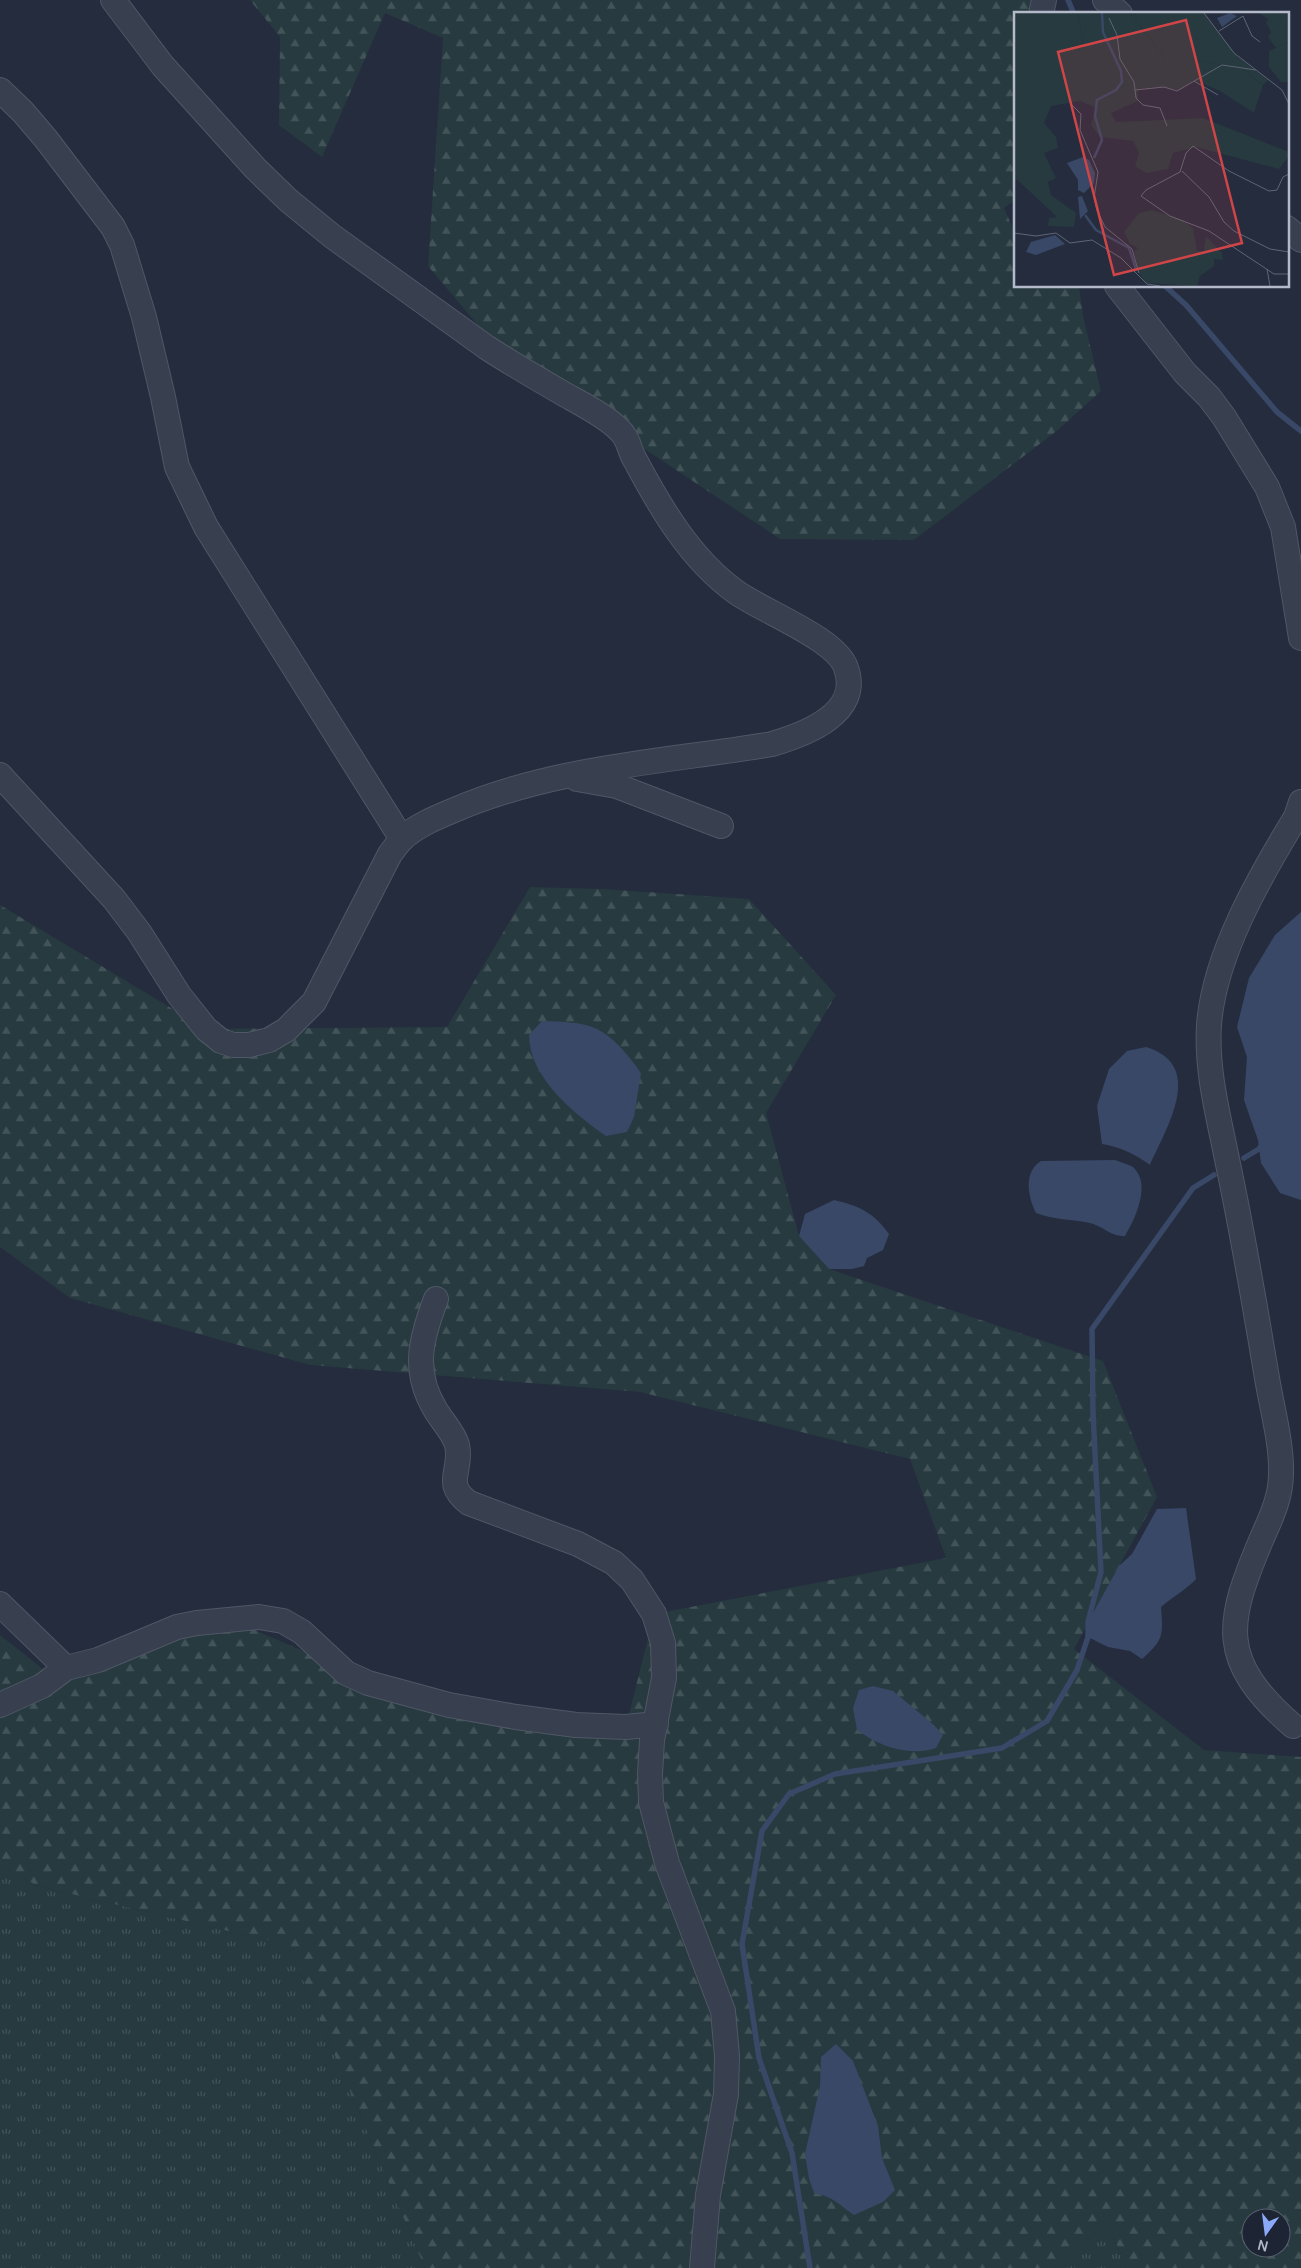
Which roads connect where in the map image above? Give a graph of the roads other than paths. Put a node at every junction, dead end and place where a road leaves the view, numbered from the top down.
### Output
1 (113, 0) edge
2 (1106, 0) edge
3 (1118, 12) edge
4 (0, 90) edge
5 (1288, 229) edge
6 (1301, 240) edge
7 (1119, 288) edge
8 (1301, 638) edge
9 (0, 775) edge
10 (565, 777) junction
11 (1301, 802) edge
12 (721, 826) dead end
13 (402, 839) junction
14 (436, 1299) dead end
15 (0, 1604) edge
16 (66, 1668) junction
17 (0, 1704) edge
18 (656, 1724) junction
19 (1292, 1726) dead end
20 (702, 2268) edge

1 - 10 street
2 - 3 street
4 - 13 street
5 - 6 street
7 - 8 street
9 - 13 street
10 - 12 street
10 - 13 street
11 - 19 street
14 - 18 street
15 - 16 street
16 - 17 street
16 - 18 street
18 - 20 street

